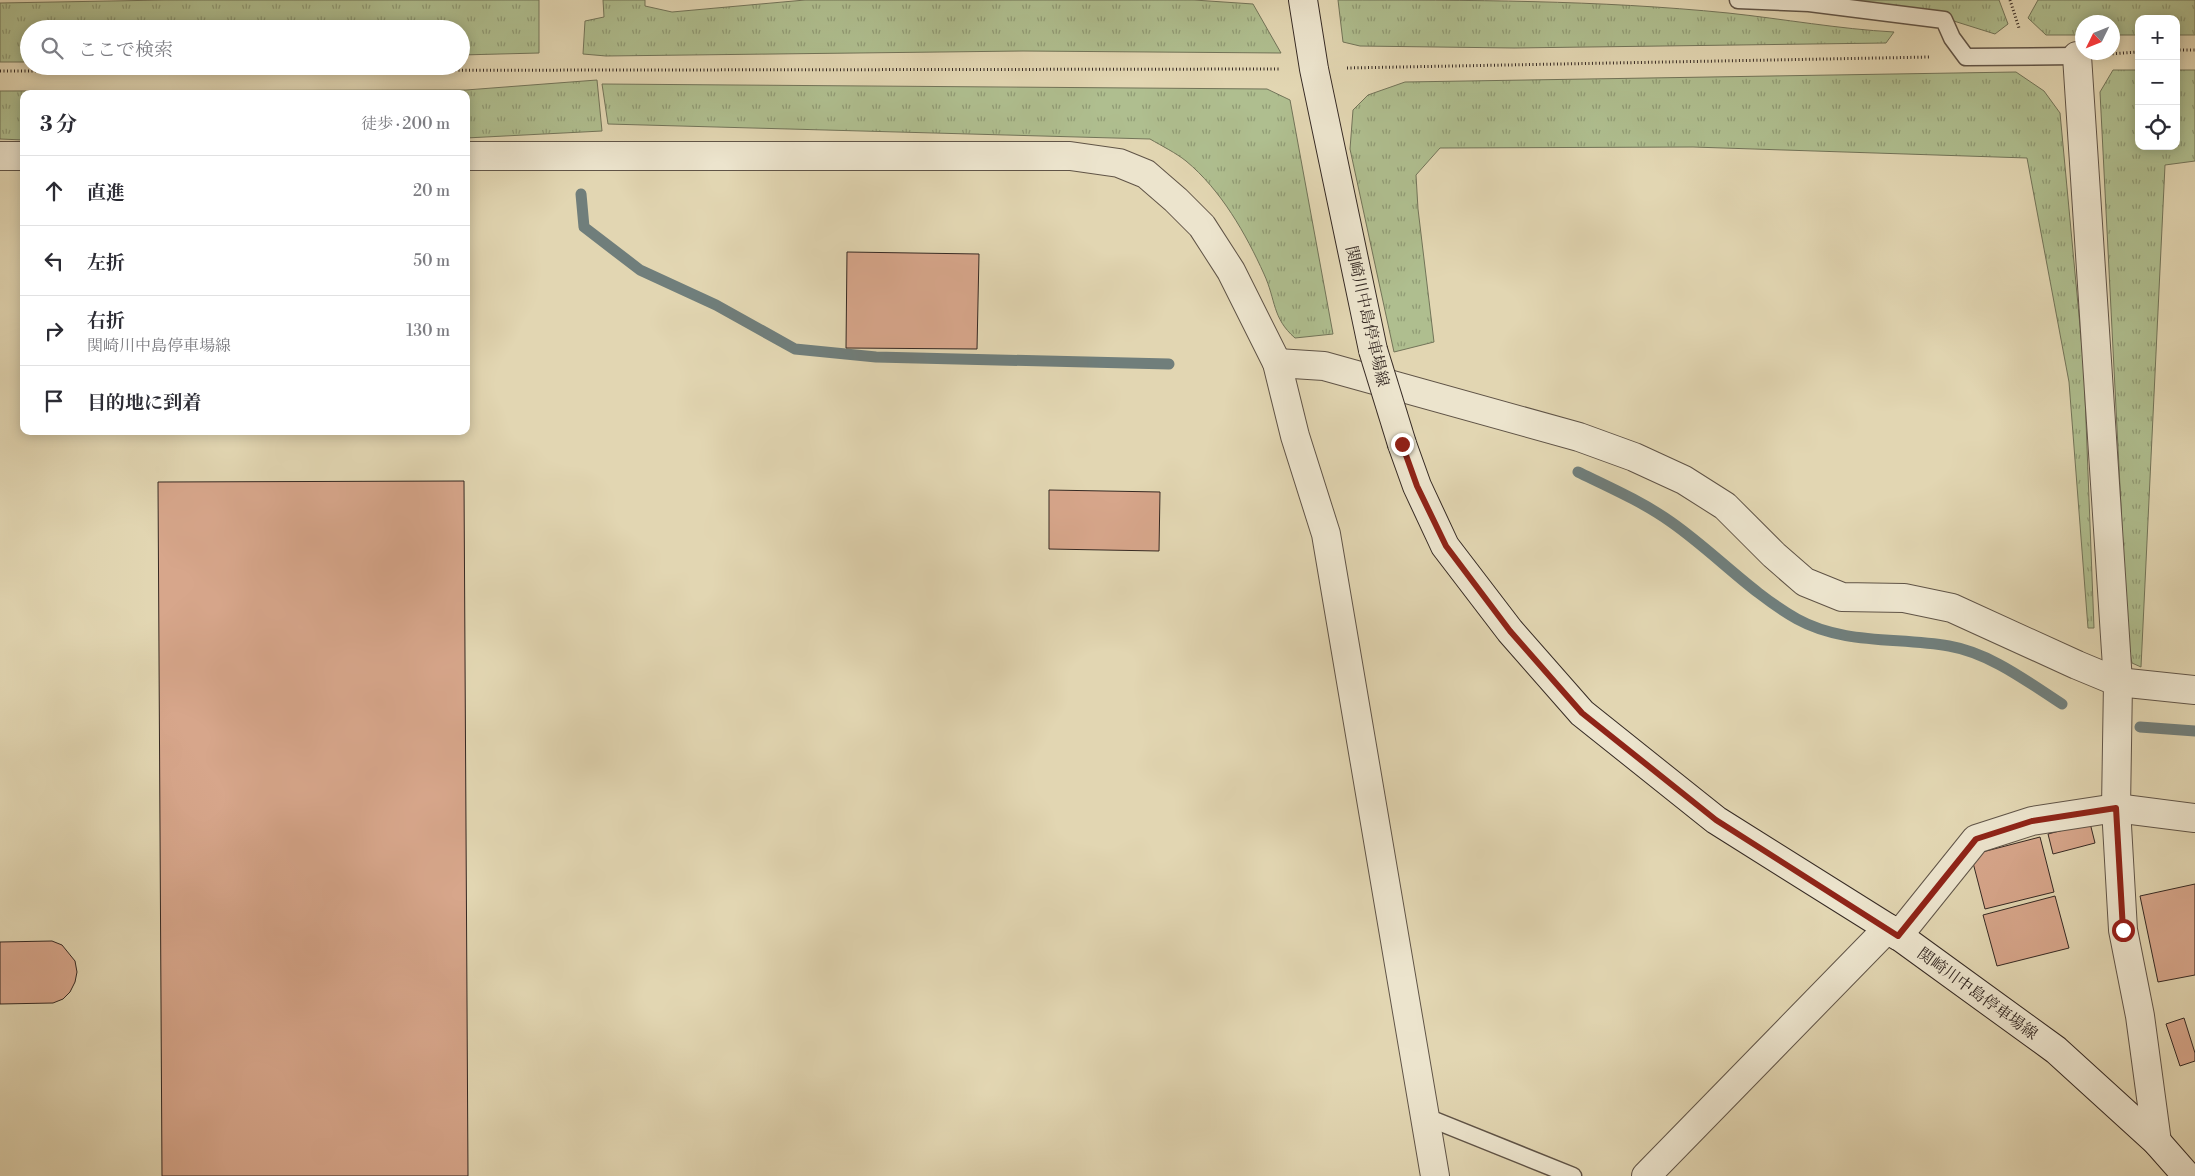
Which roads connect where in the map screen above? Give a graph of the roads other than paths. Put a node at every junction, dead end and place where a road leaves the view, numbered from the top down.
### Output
1 (1303, 0) edge
2 (1738, 0) edge
3 (2075, 56) edge
4 (2077, 60) edge
5 (0, 156) edge
6 (20, 156) edge
7 (470, 156) edge
8 (1278, 363) junction
9 (2118, 682) junction
10 (2195, 690) edge
11 (2116, 808) junction
12 (2195, 818) edge
13 (1893, 932) junction
14 (1424, 1116) junction
15 (2157, 1142) junction
16 (1435, 1176) edge
17 (1572, 1176) edge
18 (1646, 1176) edge
19 (2187, 1176) edge

1 - 13 street, 関崎川中島停車場線, bridge
2 - 3 lane
4 - 9 street
5 - 6 street
7 - 8 street
8 - 9 street
8 - 14 street
9 - 10 street
9 - 11 street
11 - 12 street
11 - 13 street
11 - 15 street
13 - 15 street, 関崎川中島停車場線
13 - 18 street
14 - 16 street
14 - 17 lane
15 - 19 street, 関崎川中島停車場線

